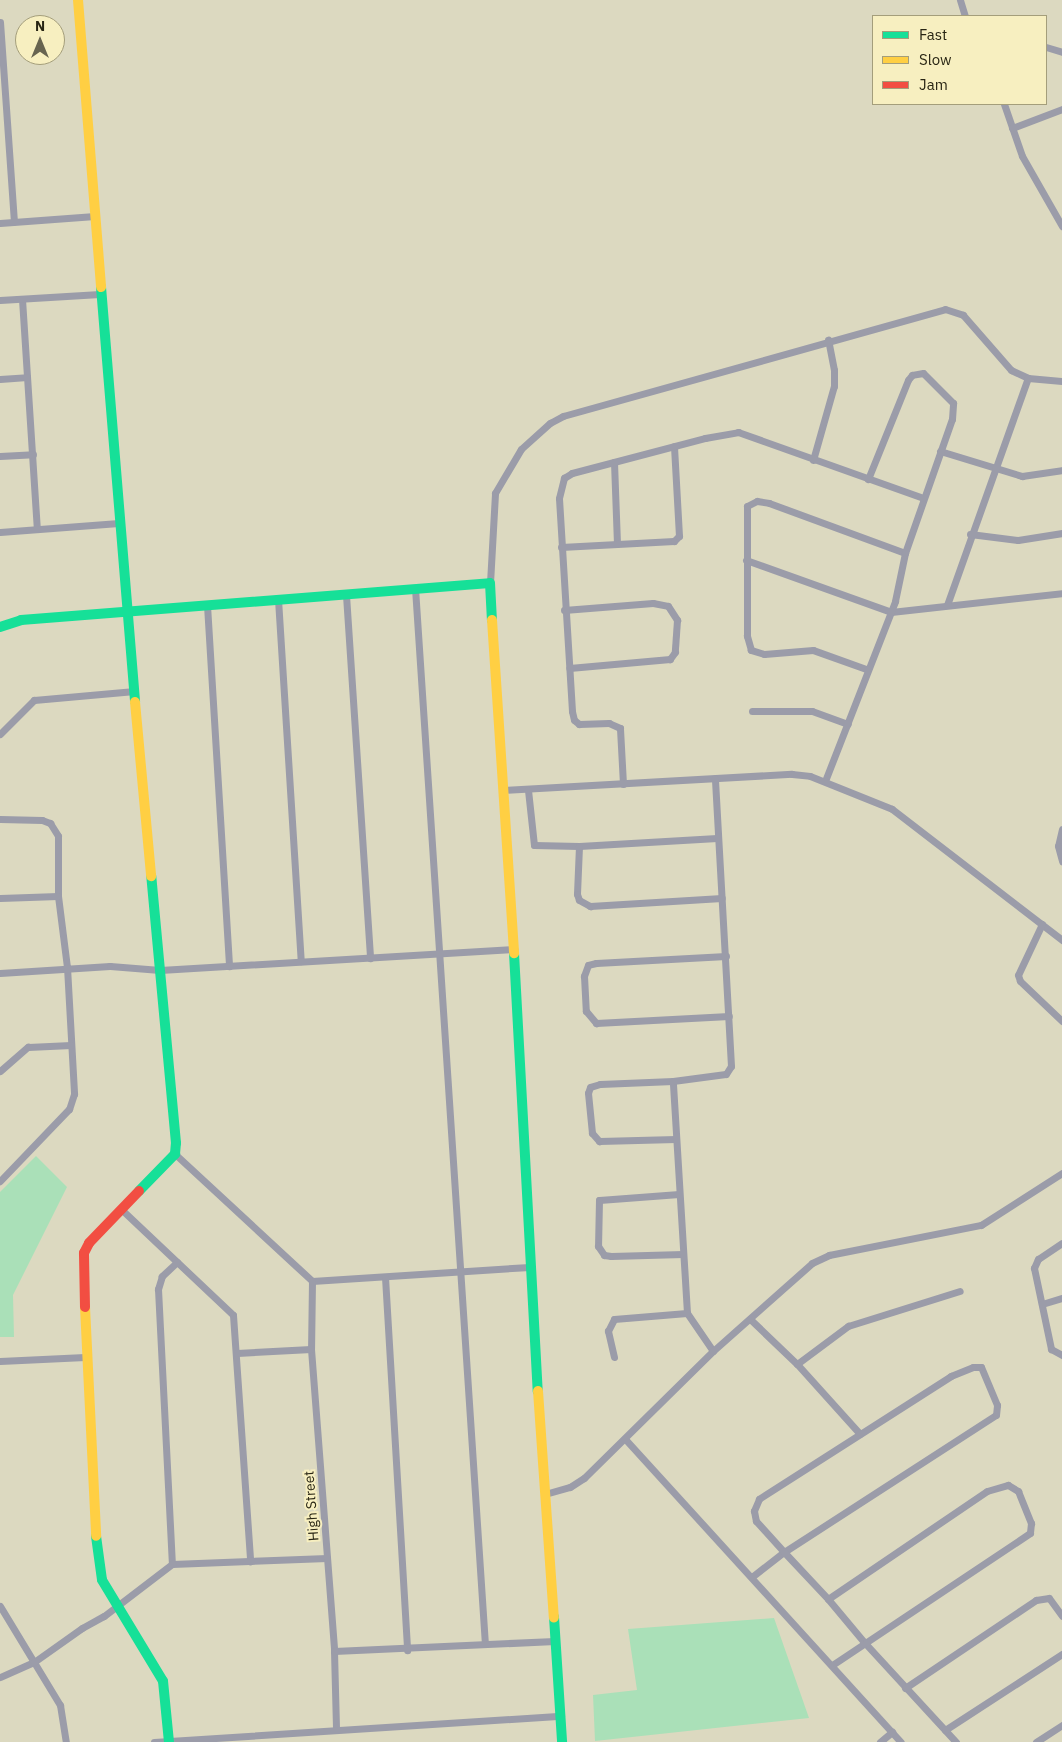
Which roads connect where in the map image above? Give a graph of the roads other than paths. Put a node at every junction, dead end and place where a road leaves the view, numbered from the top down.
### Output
1 (78, 0) edge
2 (960, 0) edge
3 (965, 15) edge
4 (0, 22) edge
5 (1047, 47) edge
6 (1062, 52) edge
7 (1004, 105) edge
8 (1062, 109) edge
9 (1012, 128) junction
10 (95, 216) junction
11 (14, 222) junction
12 (0, 223) edge
13 (1062, 226) edge
14 (100, 294) junction
15 (22, 299) junction
16 (0, 300) edge
17 (828, 340) junction
18 (27, 377) junction
19 (1028, 378) junction
20 (0, 379) edge
21 (1062, 381) edge
22 (674, 446) junction
23 (940, 451) junction
24 (33, 454) junction
25 (0, 456) edge
26 (813, 460) junction
27 (614, 462) junction
28 (995, 468) junction
29 (1062, 470) edge
30 (868, 479) junction
31 (923, 498) junction
32 (119, 523) junction
33 (37, 528) junction
34 (0, 532) edge
35 (1062, 533) edge
36 (970, 534) junction
37 (617, 544) junction
38 (561, 547) junction
39 (905, 553) junction
40 (746, 560) junction
41 (490, 583) junction
42 (415, 588) junction
43 (1062, 593) edge
44 (346, 595) junction
45 (278, 599) junction
46 (207, 605) junction
47 (947, 605) junction
48 (564, 610) junction
49 (126, 611) junction
50 (891, 612) junction
51 (0, 627) edge
52 (569, 668) junction
53 (866, 670) junction
54 (135, 691) junction
55 (752, 711) dead end
56 (848, 724) junction
57 (0, 734) edge
58 (715, 778) junction
59 (825, 781) junction
60 (623, 784) junction
61 (502, 790) junction
62 (528, 790) junction
63 (0, 819) edge
64 (1062, 828) edge
65 (717, 838) junction
66 (579, 846) junction
67 (1062, 860) edge
68 (58, 896) junction
69 (0, 898) edge
70 (722, 898) junction
71 (1042, 924) junction
72 (1062, 940) edge
73 (514, 949) junction
74 (441, 954) junction
75 (726, 956) junction
76 (370, 958) junction
77 (301, 961) junction
78 (229, 966) junction
79 (66, 967) junction
80 (160, 970) junction
81 (0, 973) edge
82 (729, 1016) junction
83 (1062, 1021) edge
84 (71, 1045) junction
85 (0, 1071) edge
86 (673, 1081) junction
87 (676, 1139) junction
88 (175, 1154) junction
89 (1062, 1173) edge
90 (0, 1182) edge
91 (679, 1194) junction
92 (121, 1209) junction
93 (1062, 1243) edge
94 (683, 1254) junction
95 (176, 1262) junction
96 (530, 1268) junction
97 (462, 1272) junction
98 (385, 1277) junction
99 (312, 1281) junction
100 (960, 1291) dead end
101 (1062, 1298) edge
102 (1042, 1304) junction
103 (687, 1313) junction
104 (750, 1318) junction
105 (311, 1349) junction
106 (713, 1351) junction
107 (237, 1353) junction
108 (1062, 1355) edge
109 (85, 1357) junction
110 (614, 1357) dead end
111 (0, 1361) edge
112 (797, 1364) junction
113 (860, 1434) junction
114 (626, 1440) junction
115 (545, 1494) junction
116 (784, 1552) junction
117 (327, 1558) junction
118 (250, 1561) junction
119 (172, 1564) junction
120 (753, 1576) junction
121 (828, 1599) junction
122 (117, 1605) junction
123 (0, 1606) edge
124 (1062, 1616) edge
125 (555, 1641) junction
126 (864, 1642) junction
127 (485, 1644) junction
128 (407, 1650) junction
129 (334, 1651) junction
130 (1062, 1654) edge
131 (34, 1662) junction
132 (832, 1665) junction
133 (0, 1676) edge
134 (905, 1688) junction
135 (561, 1716) junction
136 (1062, 1725) edge
137 (336, 1730) junction
138 (945, 1730) junction
139 (892, 1732) junction
140 (169, 1741) edge
141 (66, 1742) edge
142 (154, 1742) edge
143 (562, 1742) edge
144 (880, 1742) edge
145 (901, 1742) edge
146 (956, 1742) edge
147 (1036, 1742) edge

1 - 10 street
2 - 3 street
4 - 11 street
5 - 6 street
7 - 9 street
8 - 9 street
9 - 13 street
10 - 11 street
10 - 14 street
11 - 12 street
14 - 15 street
14 - 32 street
15 - 16 street
15 - 18 street
17 - 19 street
17 - 26 street
17 - 41 street
18 - 20 street
18 - 24 street
19 - 21 street
19 - 28 street
22 - 26 street
22 - 27 street
22 - 37 street
23 - 28 street
23 - 30 street
23 - 31 street
24 - 25 street
24 - 33 street
26 - 30 street
27 - 37 street
27 - 38 street
28 - 29 street
28 - 36 street
30 - 31 street
31 - 39 street
32 - 33 street
32 - 49 street
33 - 34 street
35 - 36 street
36 - 47 street
37 - 38 street
38 - 48 street
39 - 40 street
39 - 50 street
40 - 50 street
40 - 53 street
41 - 42 street
41 - 61 street
42 - 44 street
42 - 74 street
43 - 47 street
44 - 45 street
44 - 76 street
45 - 46 street
45 - 77 street
46 - 49 street
46 - 78 street
47 - 50 street
48 - 52 street
48 - 52 street
49 - 51 street
49 - 54 street
50 - 53 street
52 - 60 street
53 - 56 street
54 - 57 street
54 - 80 street
55 - 56 street
56 - 59 street
58 - 59 street
58 - 60 street
58 - 65 street
59 - 71 street
60 - 62 street
61 - 62 street
61 - 73 street
62 - 66 street
63 - 68 street
64 - 67 street
65 - 66 street
65 - 70 street
66 - 70 street
68 - 69 street
68 - 79 street
70 - 75 street
71 - 72 street
71 - 83 street
73 - 74 street
73 - 96 street
74 - 76 street
74 - 97 street
75 - 82 street
75 - 82 street
76 - 77 street
77 - 78 street
78 - 80 street
79 - 80 street
79 - 81 street
79 - 84 street
80 - 88 street
82 - 86 street
84 - 85 street
84 - 90 street
86 - 87 street
86 - 87 street
87 - 91 street
88 - 92 street
88 - 99 street
89 - 104 street
91 - 94 street
91 - 94 street
92 - 95 street
92 - 109 street
93 - 102 street
94 - 103 street
95 - 107 street
95 - 119 street
96 - 97 street
96 - 115 street
97 - 98 street
97 - 127 street
98 - 99 street
98 - 128 street
99 - 105 street, High Street
100 - 112 street
101 - 102 street
102 - 108 street
103 - 106 street
103 - 110 street
104 - 106 street
104 - 112 street
105 - 107 street
105 - 117 street, High Street
106 - 114 street
107 - 118 street
109 - 111 street
109 - 122 street
112 - 113 street
113 - 116 street
113 - 116 street
114 - 115 street
114 - 120 street
115 - 125 street
116 - 120 street
116 - 121 street
117 - 118 street
117 - 129 street, High Street
118 - 119 street
119 - 122 street
120 - 132 street
121 - 126 street
121 - 126 street
122 - 131 street
122 - 140 street
123 - 131 street
124 - 134 street
125 - 127 street
125 - 135 street
126 - 132 street
126 - 134 street
127 - 128 street
128 - 129 street
129 - 137 street, High Street
130 - 138 street
131 - 133 street
131 - 141 street
132 - 139 street
134 - 138 street
135 - 137 street
135 - 143 street
136 - 147 street
137 - 140 street
138 - 146 street
139 - 144 street
139 - 145 street
140 - 142 street

